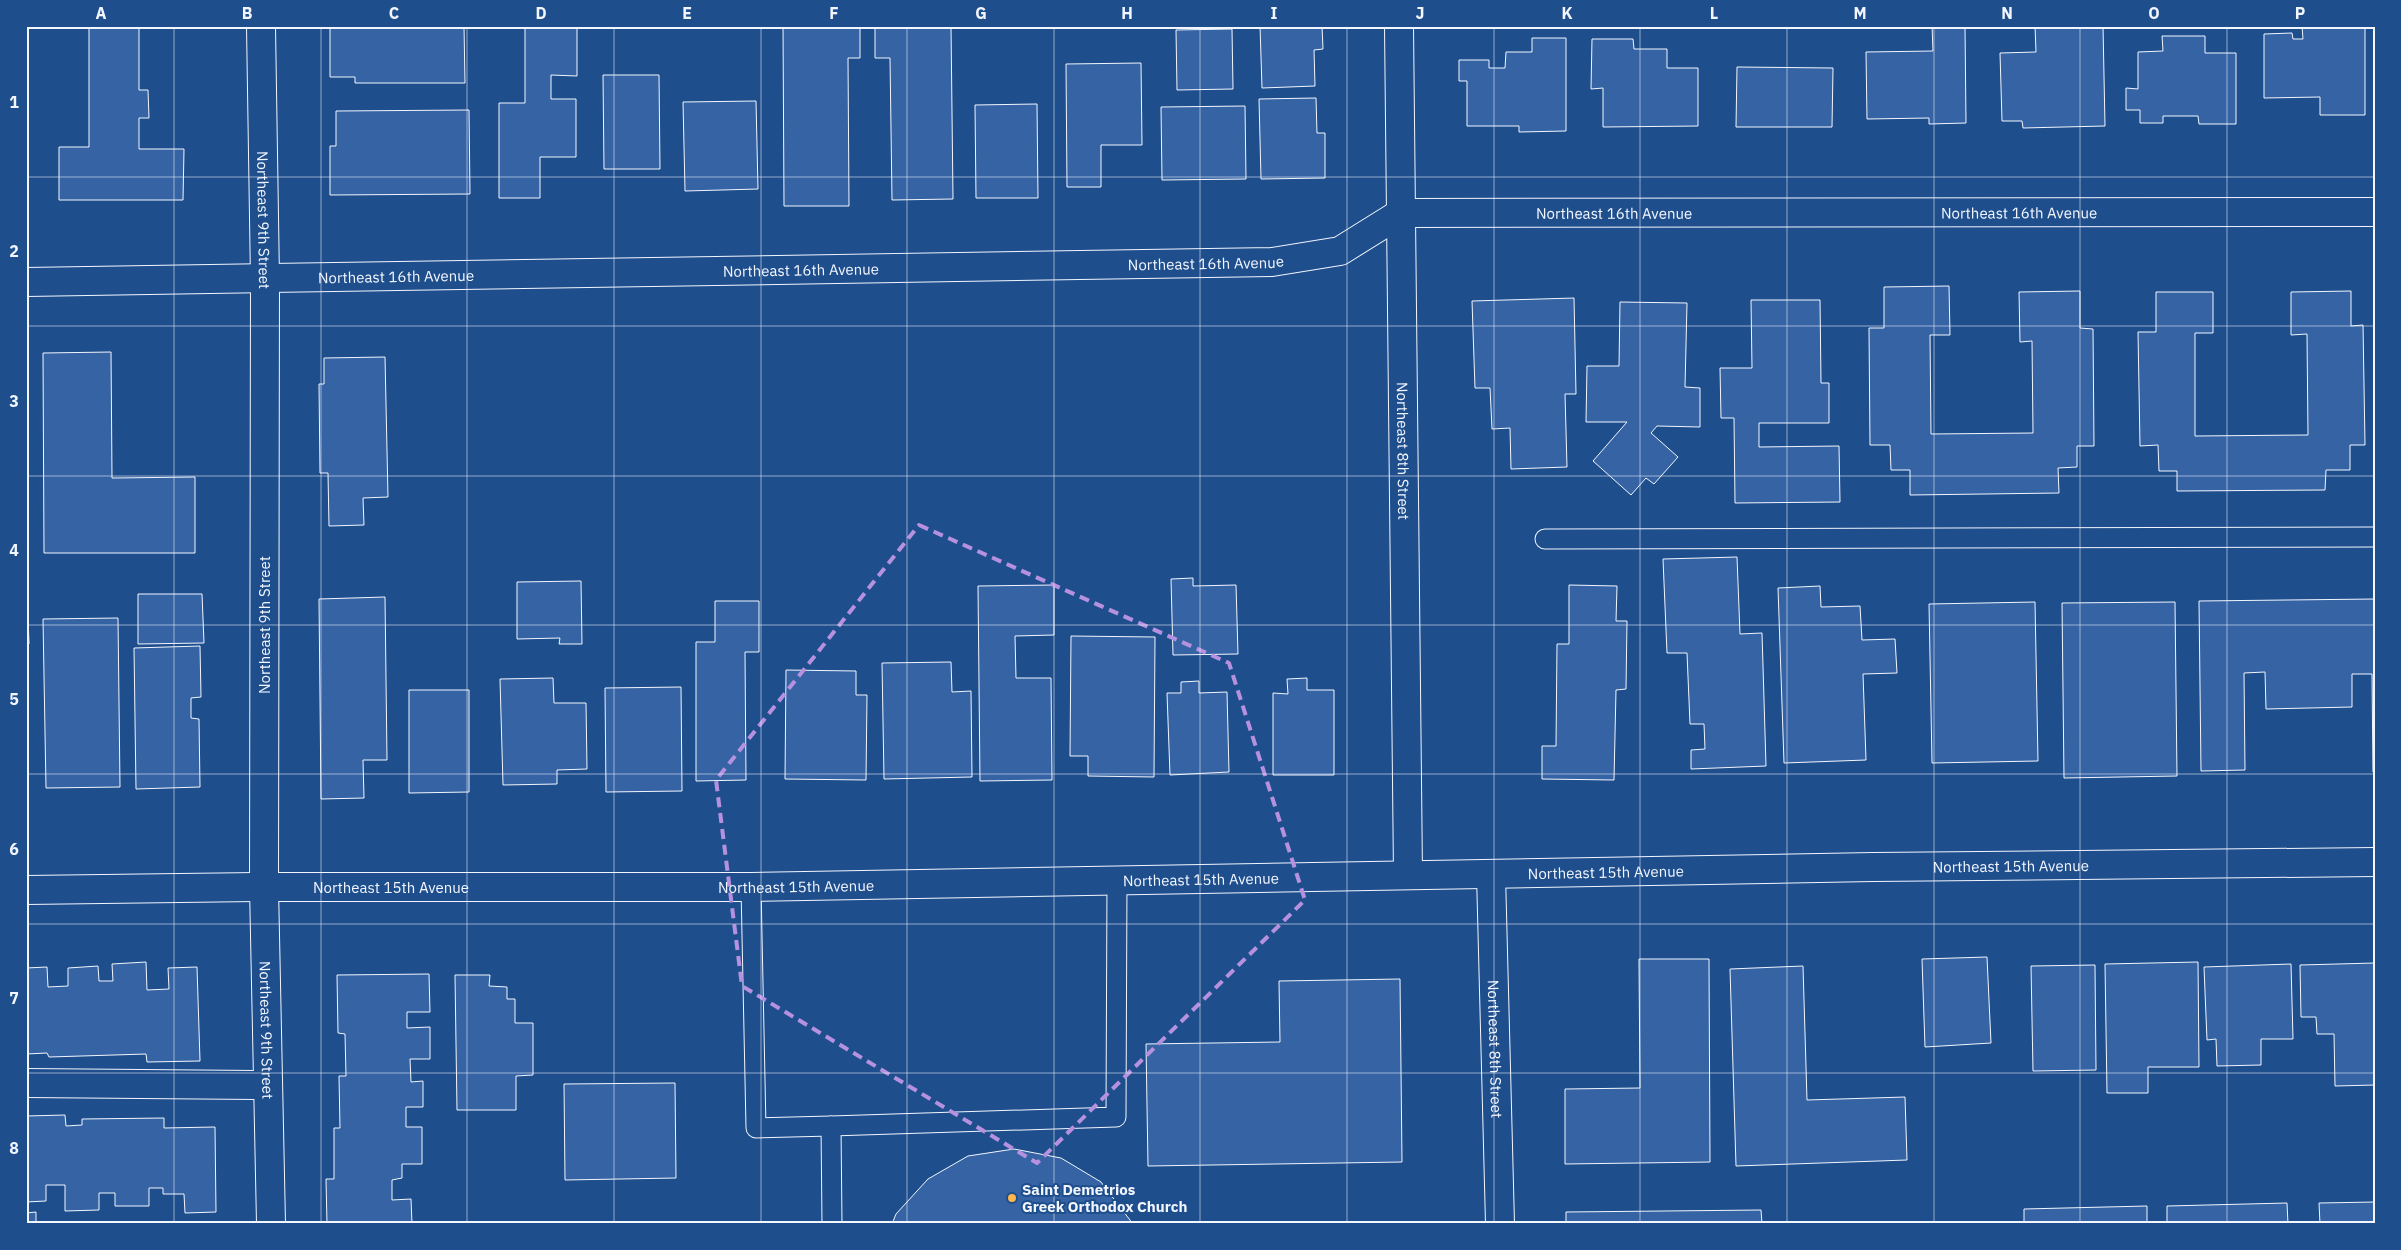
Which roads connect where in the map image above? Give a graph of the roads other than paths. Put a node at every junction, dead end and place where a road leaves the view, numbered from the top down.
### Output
1 (261, 26) edge
2 (1399, 26) edge
3 (2375, 212) edge
4 (1401, 213) junction
5 (265, 280) junction
6 (26, 282) edge
7 (2375, 537) edge
8 (1545, 539) dead end
9 (2375, 862) edge
10 (1491, 874) junction
11 (1408, 875) junction
12 (1117, 880) junction
13 (264, 887) junction
14 (751, 887) junction
15 (26, 890) edge
16 (26, 1083) edge
17 (268, 1085) junction
18 (831, 1126) junction
19 (271, 1224) edge
20 (832, 1224) edge
21 (1500, 1224) edge

1 - 5 street, Northeast 9th Street
2 - 4 street, Northeast 8th Street
3 - 4 street, Northeast 16th Avenue
4 - 5 street, Northeast 16th Avenue
4 - 11 street, Northeast 8th Street
5 - 6 street, Northeast 16th Avenue
5 - 13 street, Northeast 9th Street
7 - 8 lane
9 - 10 street, Northeast 15th Avenue
10 - 11 street, Northeast 15th Avenue
10 - 21 street, Northeast 8th Street
11 - 12 street, Northeast 15th Avenue
12 - 14 street, Northeast 15th Avenue
12 - 18 lane
13 - 14 street, Northeast 15th Avenue
13 - 15 street, Northeast 15th Avenue
13 - 17 street, Northeast 9th Street
14 - 18 lane
16 - 17 street
17 - 19 street, Northeast 9th Street
18 - 20 lane

